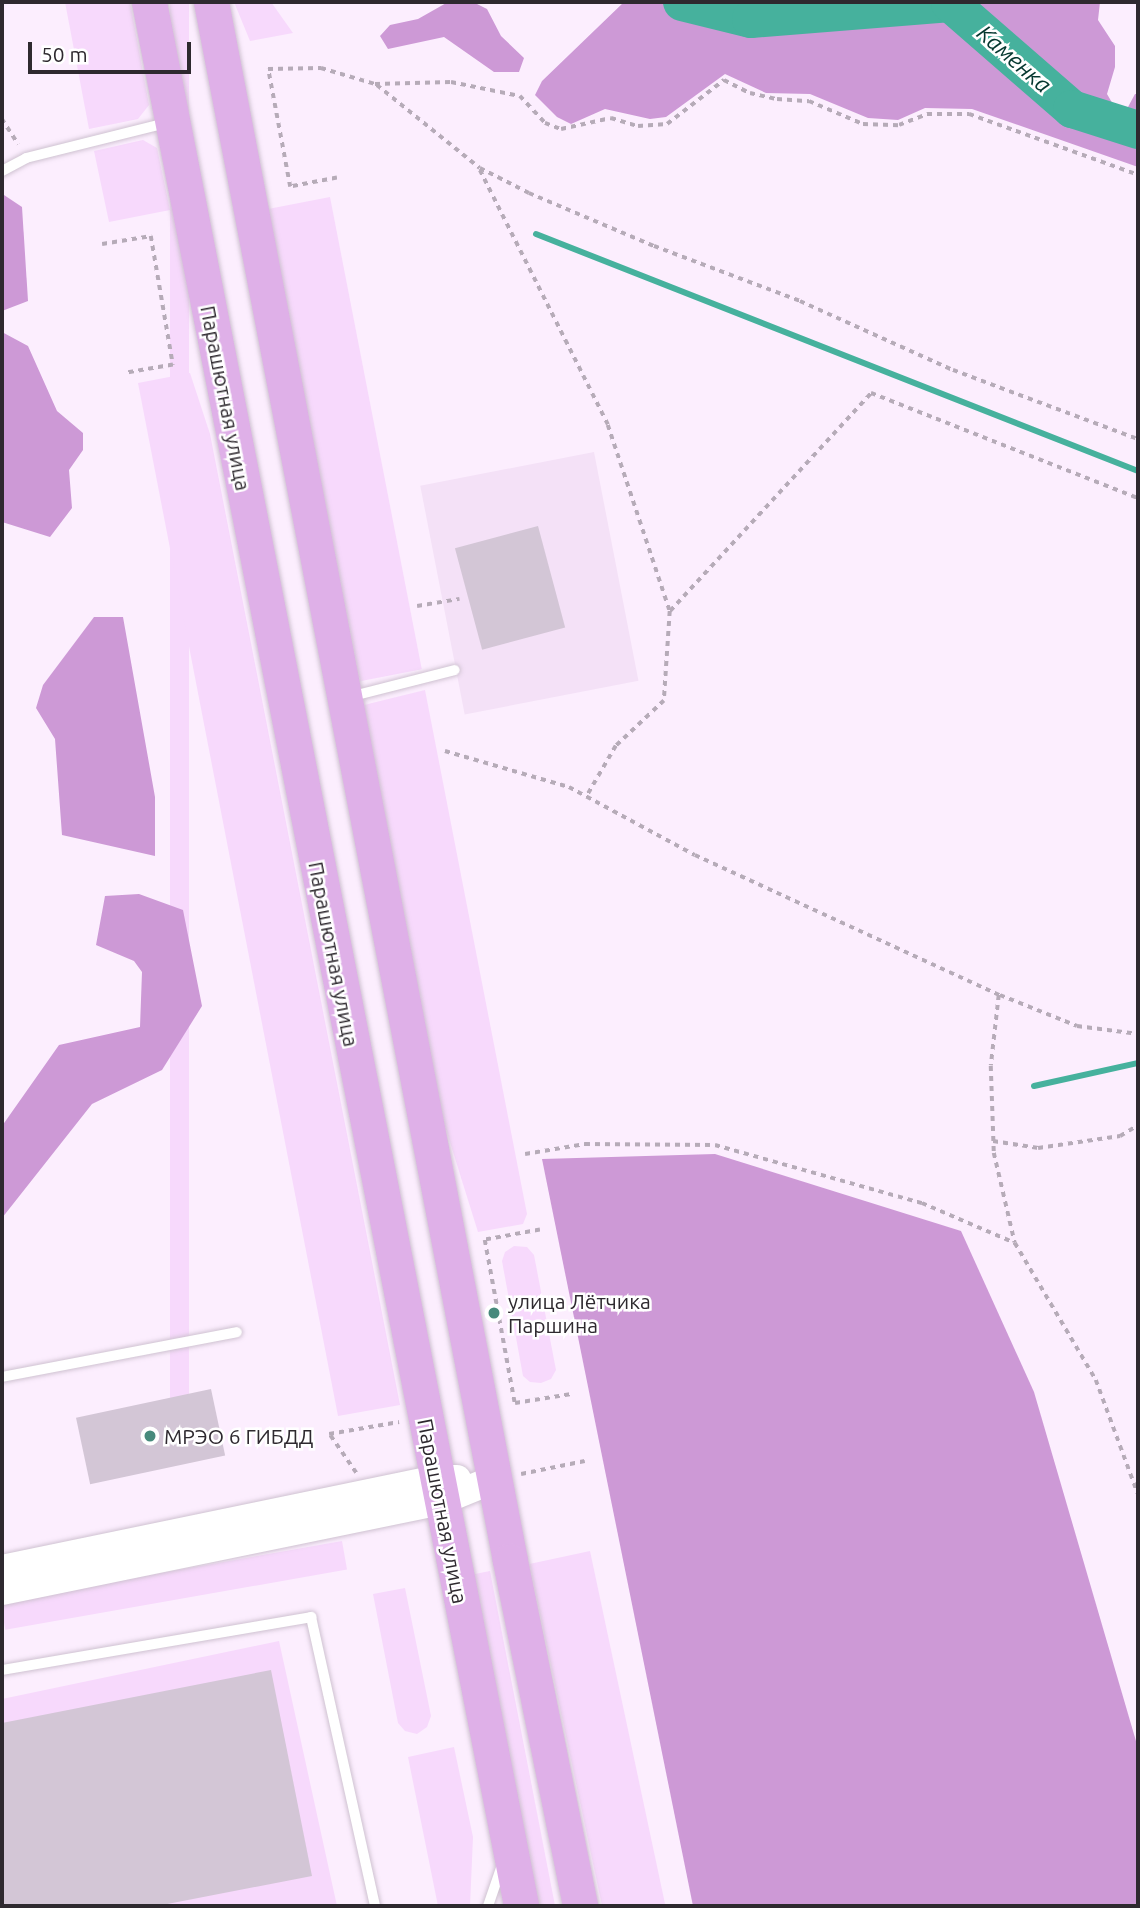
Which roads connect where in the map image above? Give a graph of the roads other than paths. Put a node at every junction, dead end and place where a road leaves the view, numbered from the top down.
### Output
1 (149, 2) edge
2 (211, 2) edge
3 (172, 122) junction
4 (2, 171) edge
5 (455, 670) dead end
6 (343, 699) junction
7 (237, 1332) dead end
8 (2, 1377) edge
9 (495, 1479) junction
10 (439, 1490) junction
11 (2, 1571) edge
12 (2, 1670) edge
13 (509, 1846) junction
14 (375, 1906) edge
15 (488, 1906) edge
16 (521, 1906) edge
17 (580, 1906) edge

1 - 3 main road, Парашютная улица
2 - 6 main road
3 - 4 lane
3 - 10 main road, Парашютная улица
5 - 6 lane
6 - 9 main road
7 - 8 lane
9 - 10 street
9 - 17 main road
10 - 11 street
10 - 13 main road, Парашютная улица
12 - 14 lane
13 - 15 lane
13 - 16 main road, Парашютная улица

